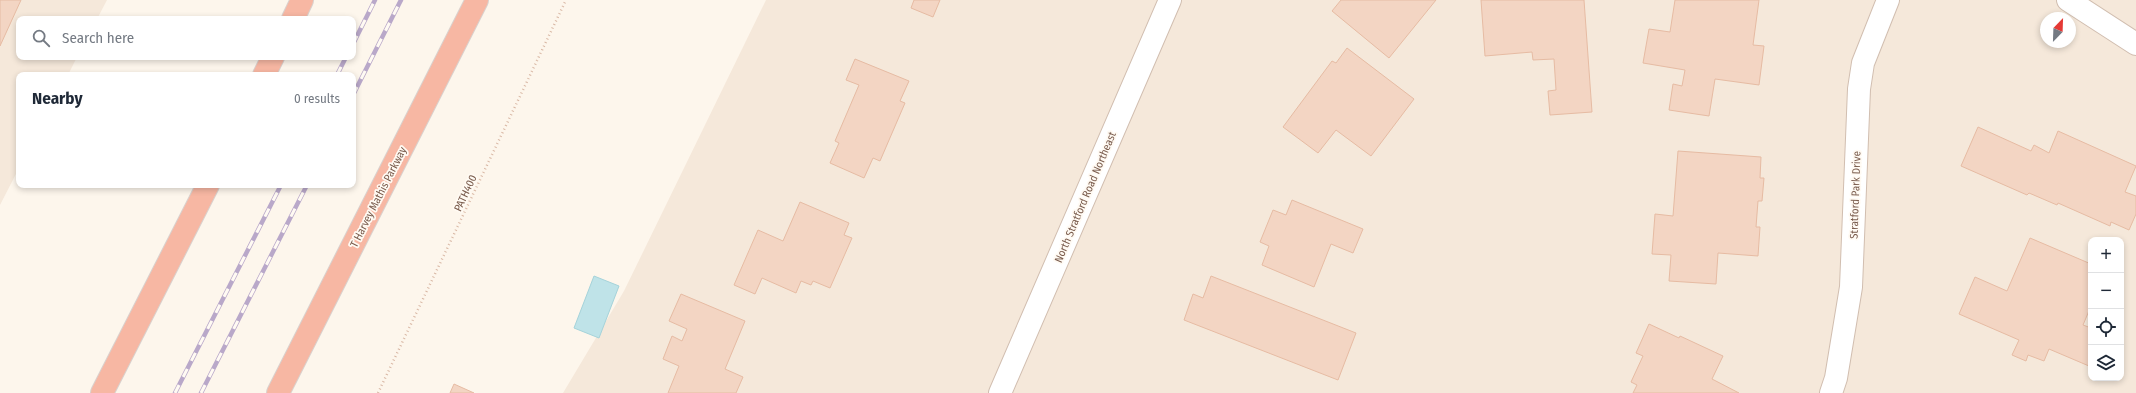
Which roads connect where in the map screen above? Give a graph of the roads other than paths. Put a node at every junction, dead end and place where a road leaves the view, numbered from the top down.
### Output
1 (302, 0) edge
2 (477, 0) edge
3 (1170, 0) edge
4 (1888, 0) edge
5 (2068, 0) edge
6 (294, 16) edge
7 (2136, 44) edge
8 (272, 60) edge
9 (266, 72) edge
10 (206, 188) edge
11 (102, 393) edge
12 (278, 393) edge
13 (1000, 393) edge
14 (1831, 393) edge

1 - 6 highway
2 - 12 highway, T Harvey Mathis Parkway
3 - 13 street, North Stratford Road Northeast
4 - 14 street, Stratford Park Drive
5 - 7 street
8 - 9 highway
10 - 11 highway

